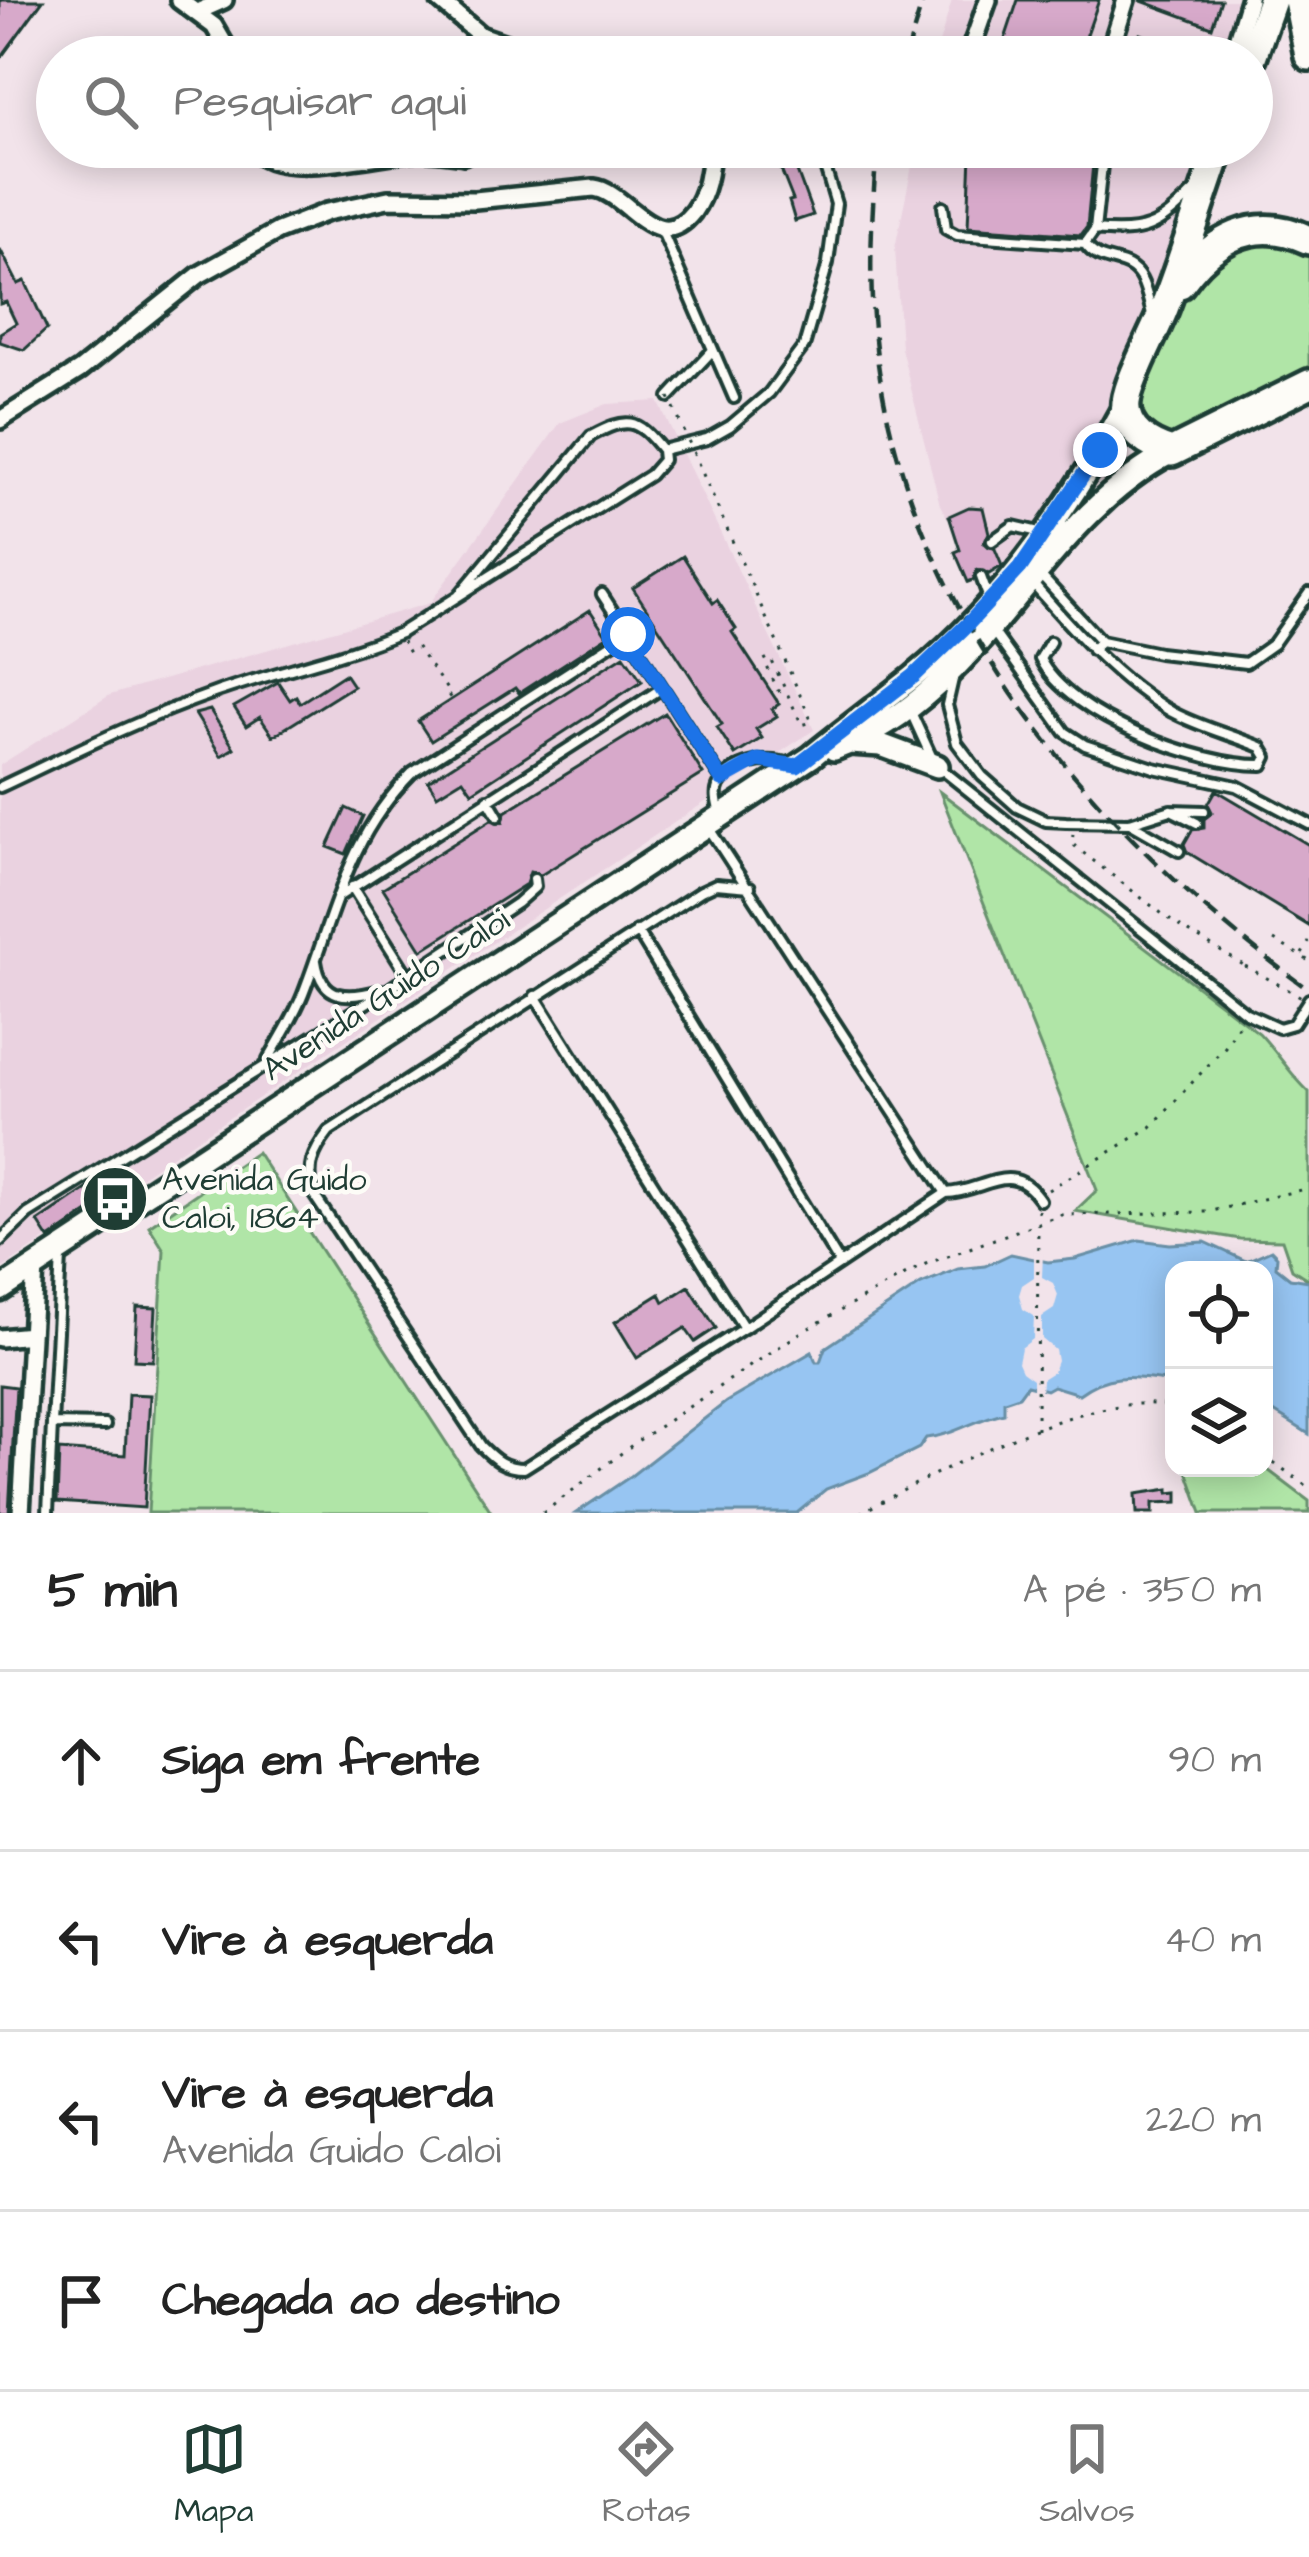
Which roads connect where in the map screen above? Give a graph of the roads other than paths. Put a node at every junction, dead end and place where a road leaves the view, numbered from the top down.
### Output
1 (179, 0) edge
2 (224, 0) edge
3 (439, 0) edge
4 (988, 0) edge
5 (1126, 0) edge
6 (1250, 0) edge
7 (1272, 0) edge
8 (1298, 0) edge
9 (196, 12) junction
10 (220, 36) edge
11 (485, 36) edge
12 (975, 36) edge
13 (1115, 36) edge
14 (1239, 36) edge
15 (1259, 36) edge
16 (1309, 56) edge
17 (709, 168) edge
18 (825, 168) edge
19 (1102, 168) edge
20 (1212, 168) edge
21 (1210, 175) junction
22 (943, 206) dead end
23 (661, 227) junction
24 (1095, 230) junction
25 (1309, 239) edge
26 (1085, 244) junction
27 (1161, 316) junction
28 (713, 350) junction
29 (1309, 384) edge
30 (669, 397) road end
31 (734, 398) dead end
32 (1126, 403) junction
33 (0, 420) edge
34 (662, 450) junction
35 (1172, 452) junction
36 (1045, 534) junction
37 (992, 541) dead end
38 (981, 577) dead end
39 (1034, 577) junction
40 (1309, 592) edge
41 (602, 594) dead end
42 (459, 595) junction
43 (990, 600) junction
44 (991, 628) junction
45 (628, 634) junction
46 (1101, 641) junction
47 (1050, 642) dead end
48 (1093, 650) junction
49 (956, 668) junction
50 (914, 676) junction
51 (662, 688) junction
52 (909, 707) junction
53 (849, 743) junction
54 (804, 761) junction
55 (937, 766) junction
56 (722, 780) junction
57 (0, 787) edge
58 (488, 799) junction
59 (1171, 810) junction
60 (1204, 811) dead end
61 (498, 816) dead end
62 (712, 819) junction
63 (1130, 823) junction
64 (1196, 823) dead end
65 (1309, 824) edge
66 (1179, 851) dead end
67 (534, 879) dead end
68 (352, 887) junction
69 (750, 887) junction
70 (337, 898) junction
71 (637, 932) junction
72 (316, 960) junction
73 (408, 976) junction
74 (392, 987) junction
75 (535, 996) junction
76 (1309, 1000) edge
77 (266, 1063) junction
78 (946, 1193) junction
79 (1040, 1200) road end
80 (0, 1241) edge
81 (61, 1250) junction
82 (840, 1264) junction
83 (35, 1267) junction
84 (0, 1290) edge
85 (744, 1328) junction
86 (31, 1335) junction
87 (0, 1338) edge
88 (52, 1424) junction
89 (105, 1424) dead end
90 (21, 1513) edge
91 (48, 1513) edge

1 - 9 street
2 - 9 street
3 - 11 street
4 - 12 street
5 - 13 street
6 - 14 street
7 - 15 highway
8 - 16 highway
9 - 10 street
17 - 23 street
18 - 34 lane
19 - 24 lane
20 - 21 highway
21 - 24 lane
21 - 27 highway
22 - 26 lane
23 - 28 lane
23 - 33 street
24 - 26 lane
25 - 27 highway
26 - 27 lane
27 - 32 highway
28 - 30 lane
28 - 31 lane
29 - 35 highway
32 - 35 highway
32 - 36 main road, Avenida Guido Caloi
34 - 42 lane
34 - 42 lane
35 - 39 main road, Avenida Guido Caloi
36 - 37 lane
36 - 43 main road, Avenida Guido Caloi
38 - 43 lane
39 - 44 main road, Avenida Guido Caloi
39 - 46 lane
39 - 48 lane
40 - 46 lane
41 - 45 lane
42 - 57 lane
43 - 50 main road, Avenida Guido Caloi
44 - 49 main road, Avenida Guido Caloi
44 - 65 lane
45 - 51 lane
45 - 70 lane
46 - 48 lane
47 - 48 lane
49 - 52 main road, Avenida Guido Caloi
49 - 63 lane
50 - 52 main road
50 - 54 main road, Avenida Guido Caloi
51 - 56 lane
51 - 58 lane
52 - 53 main road, Avenida Guido Caloi
52 - 55 lane
53 - 54 main road, Avenida Guido Caloi
53 - 55 main road
54 - 56 lane
54 - 62 main road, Avenida Guido Caloi
55 - 76 lane
56 - 62 lane
58 - 61 lane
58 - 68 lane
59 - 60 lane
59 - 63 lane
59 - 64 lane
62 - 69 lane
62 - 81 main road, Avenida Guido Caloi
63 - 66 lane
67 - 73 lane
68 - 70 lane
68 - 73 lane
69 - 71 lane
69 - 78 lane
70 - 72 lane
71 - 75 lane
71 - 82 lane
72 - 74 lane
72 - 77 lane
73 - 74 lane
74 - 77 lane
75 - 85 lane
75 - 85 lane
77 - 80 lane
78 - 79 lane
78 - 82 lane
81 - 83 main road, Avenida Guido Caloi
81 - 88 lane
82 - 85 lane
83 - 84 main road, Avenida Guido Caloi
83 - 86 street
86 - 87 street
86 - 90 street
88 - 89 lane
88 - 91 lane

